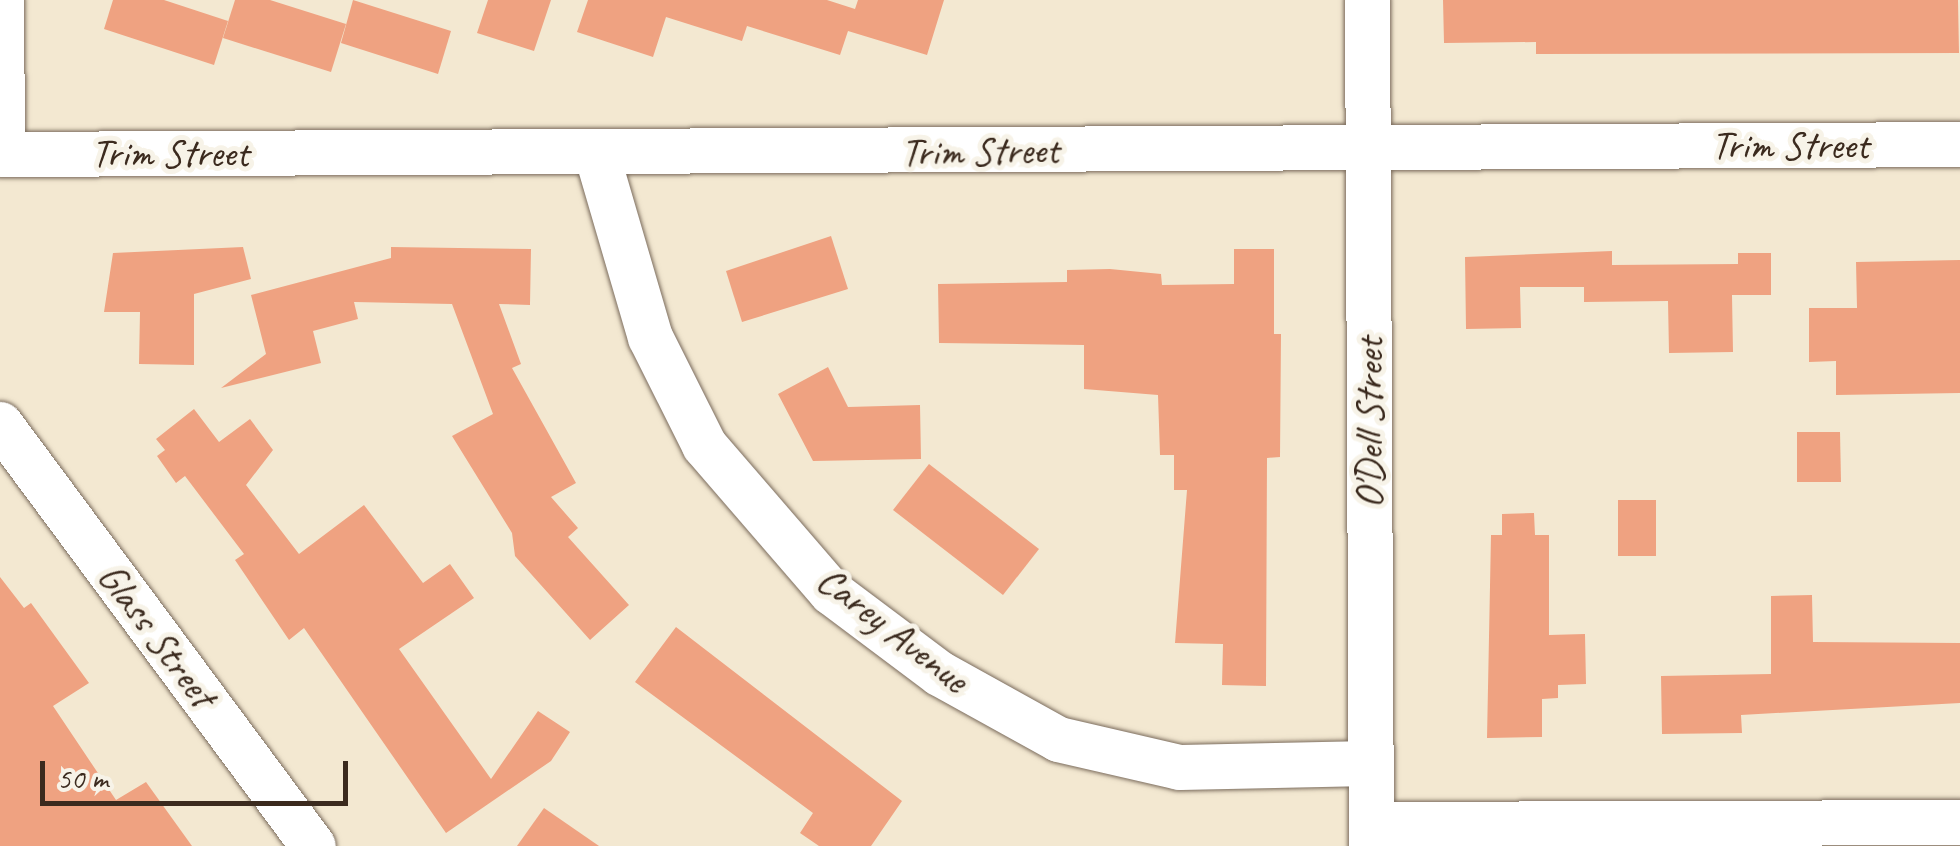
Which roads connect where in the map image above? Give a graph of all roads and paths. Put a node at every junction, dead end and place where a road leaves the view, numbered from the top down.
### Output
1 (1, 0) edge
2 (1367, 0) edge
3 (1960, 144) edge
4 (1368, 148) junction
5 (1, 154) edge
6 (597, 156) junction
7 (0, 424) edge
8 (1370, 763) junction
9 (1960, 822) edge
10 (1371, 835) edge
11 (314, 846) edge

1 - 5 street
2 - 4 street, O'Dell Street
3 - 4 street, Trim Street
4 - 6 street, Trim Street
4 - 8 street, O'Dell Street
5 - 6 street, Trim Street
6 - 8 street, Carey Avenue
7 - 11 street, Glass Street
8 - 10 street, O'Dell Street
9 - 10 street

